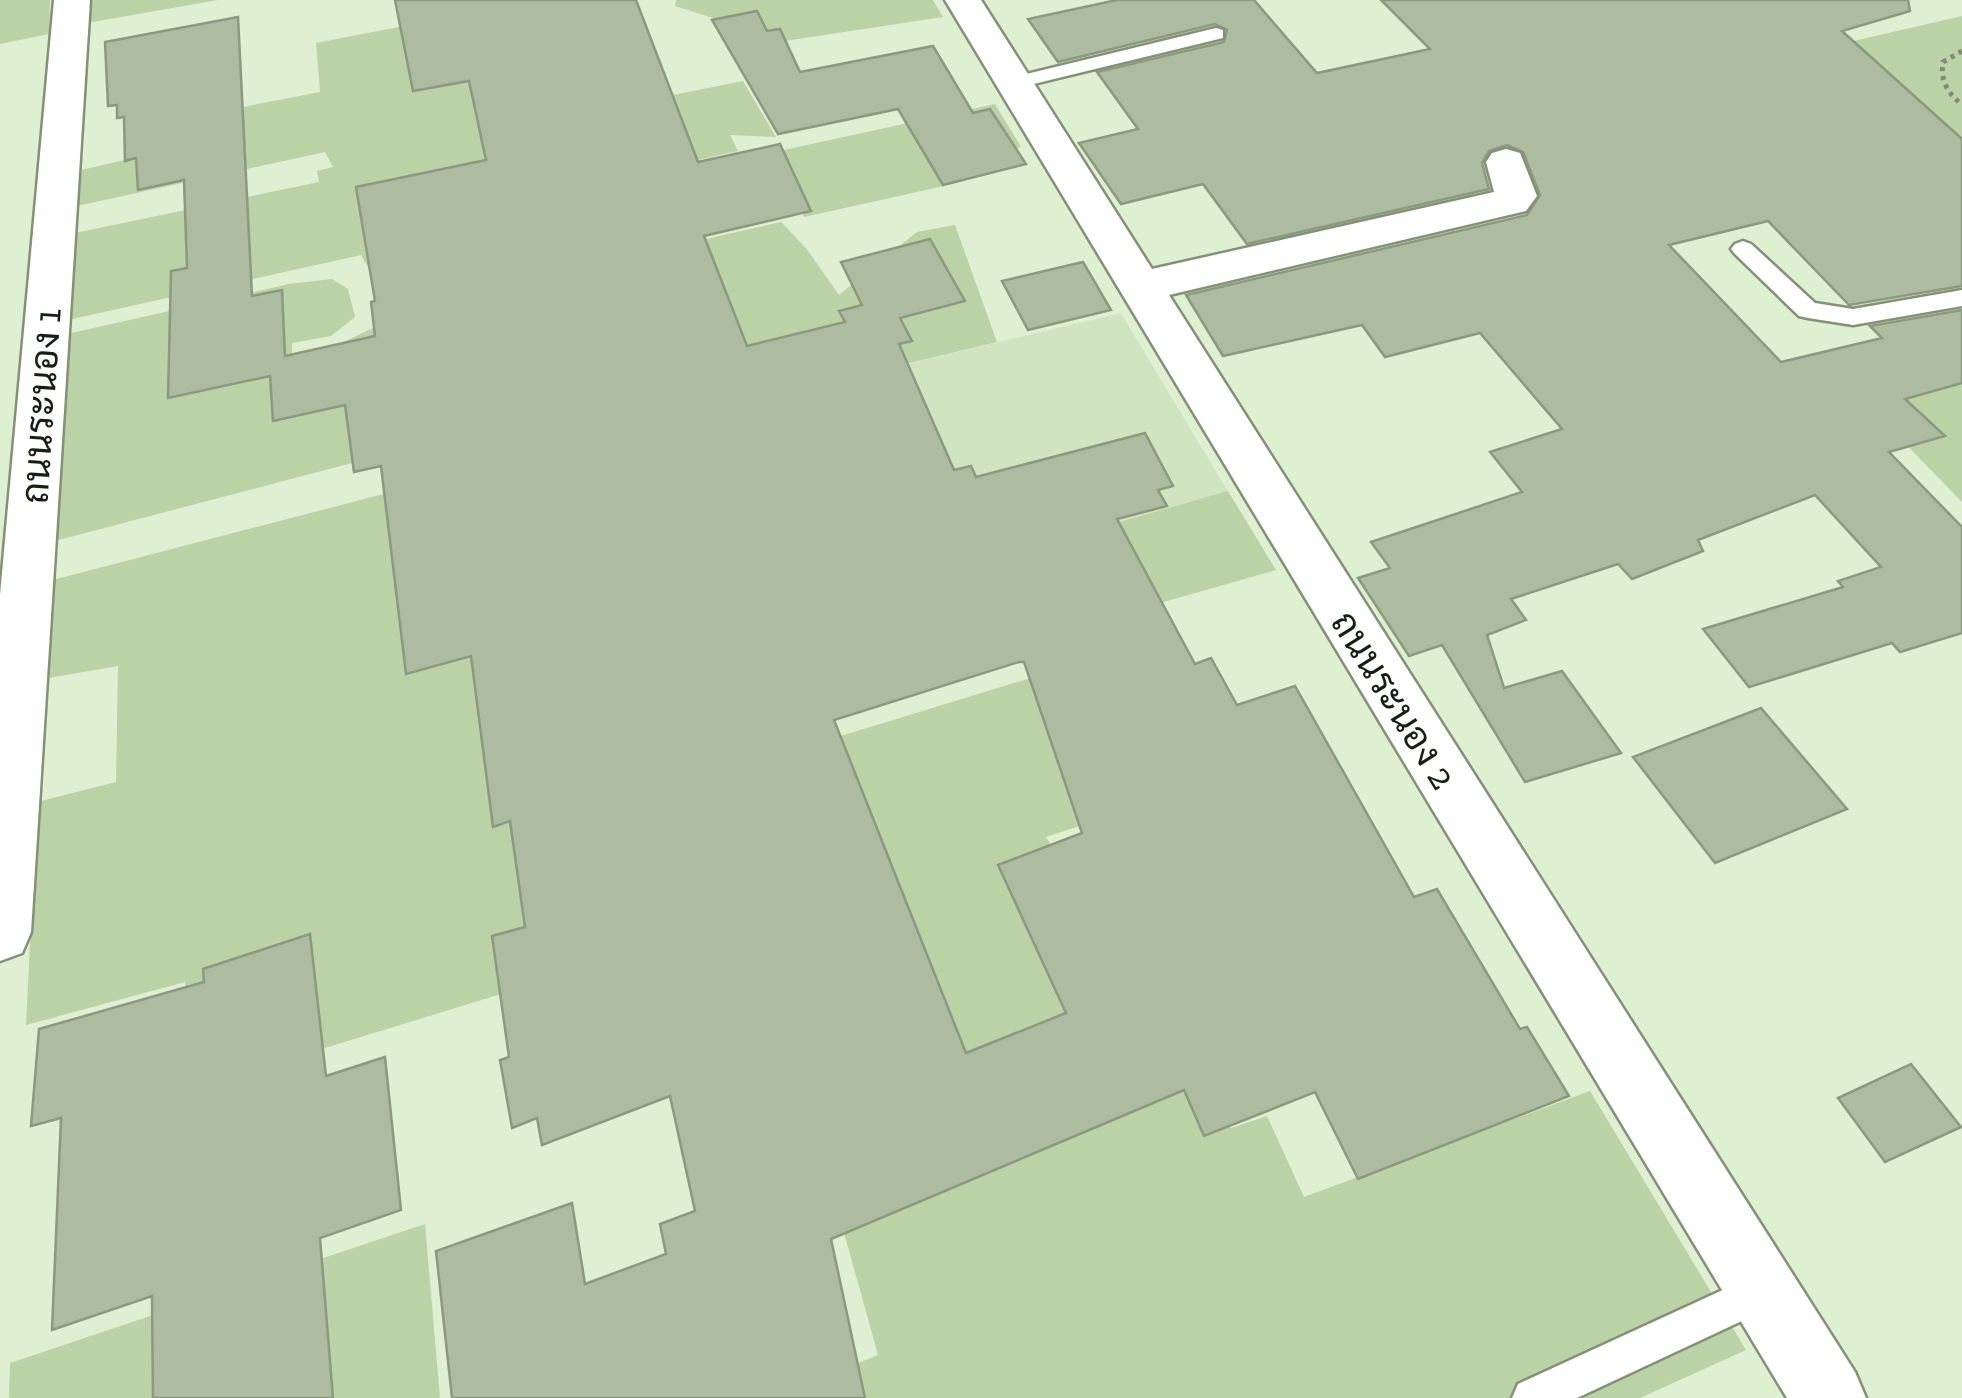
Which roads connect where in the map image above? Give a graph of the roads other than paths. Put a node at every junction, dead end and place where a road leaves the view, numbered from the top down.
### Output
1 (72, 0) edge
2 (963, 0) edge
3 (1216, 34) dead end
4 (1014, 82) junction
5 (1506, 162) dead end
6 (1743, 250) dead end
7 (1138, 287) junction
8 (1962, 298) edge
9 (0, 932) edge
10 (1762, 1290) junction
11 (1532, 1398) edge
12 (1829, 1398) edge

1 - 9 street, ถนนระนอง 1
2 - 4 street, ถนนระนอง 2
3 - 4 lane
4 - 7 street, ถนนระนอง 2
5 - 7 street
6 - 8 lane
7 - 10 street, ถนนระนอง 2
10 - 11 lane
10 - 12 street, ถนนระนอง 2

